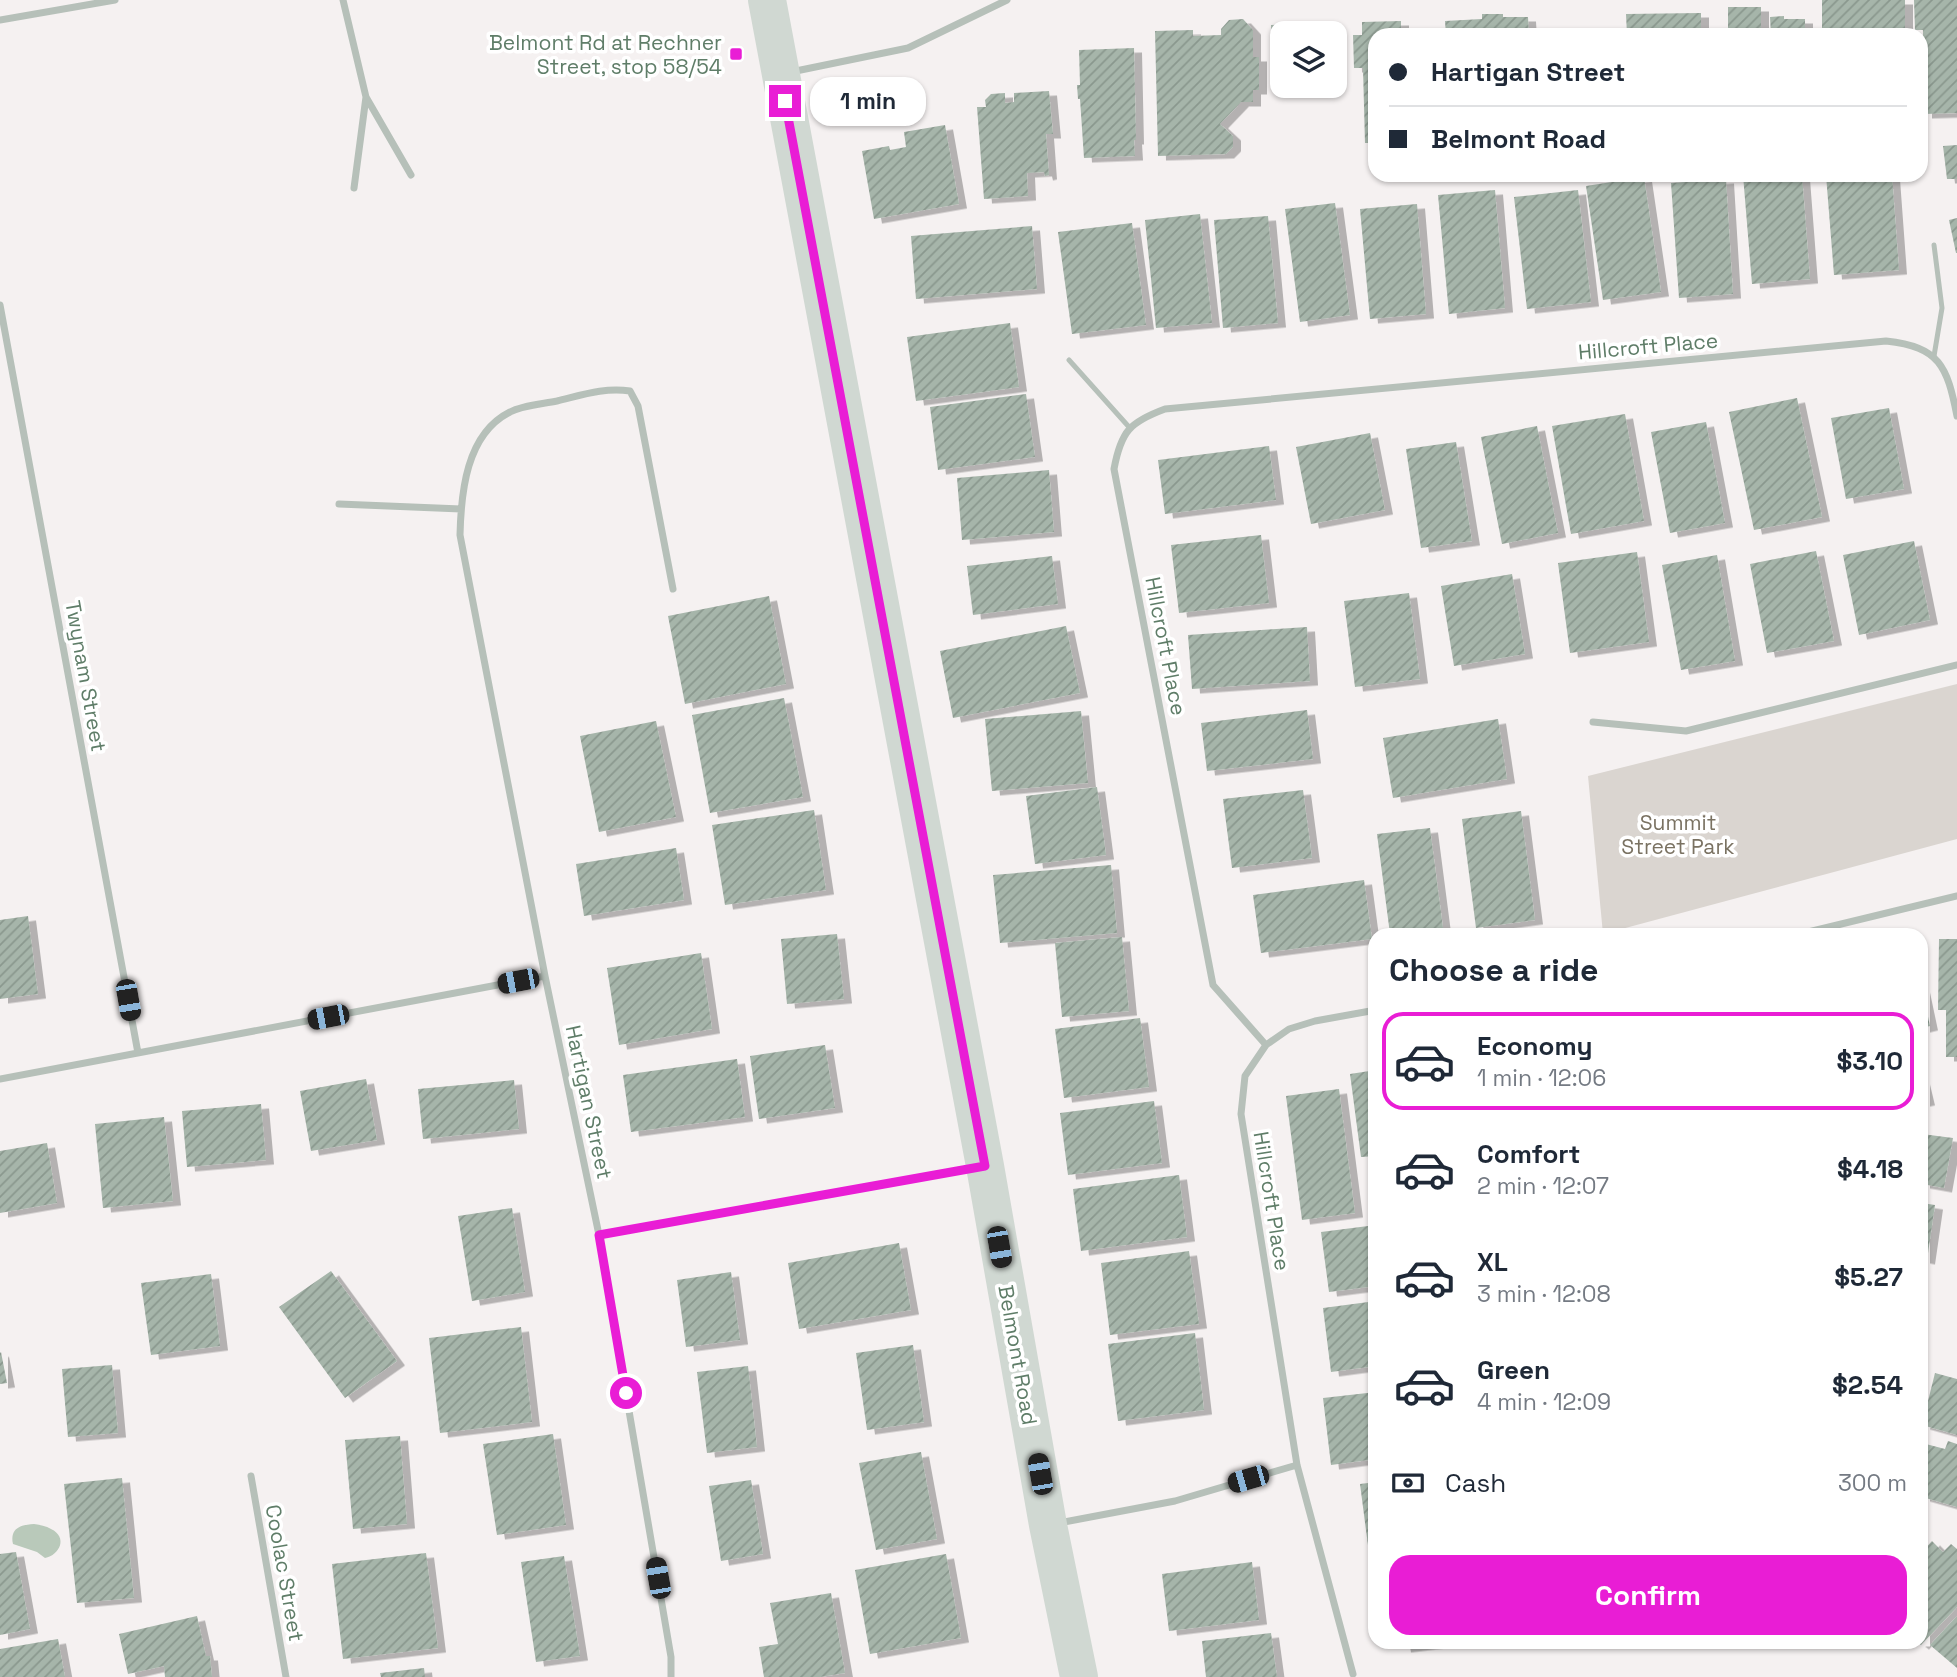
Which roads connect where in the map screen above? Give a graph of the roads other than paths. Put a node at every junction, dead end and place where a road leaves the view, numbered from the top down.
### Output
1 (115, 0) edge
2 (343, 0) edge
3 (767, 0) edge
4 (1007, 0) edge
5 (0, 20) edge
6 (780, 74) junction
7 (366, 97) junction
8 (411, 175) dead end
9 (354, 188) dead end
10 (1934, 245) dead end
11 (0, 305) edge
12 (1934, 356) junction
13 (1069, 360) dead end
14 (1957, 416) edge
15 (1129, 428) junction
16 (339, 504) dead end
17 (461, 509) junction
18 (673, 589) dead end
19 (1957, 665) edge
20 (1593, 722) dead end
21 (1957, 896) edge
22 (1825, 928) edge
23 (545, 976) junction
24 (1368, 1011) edge
25 (1266, 1045) junction
26 (138, 1053) junction
27 (0, 1079) edge
28 (985, 1166) junction
29 (599, 1235) junction
30 (1297, 1465) junction
31 (251, 1476) dead end
32 (1048, 1525) junction
33 (1353, 1674) dead end
34 (286, 1677) edge
35 (670, 1677) edge
36 (1079, 1677) edge

1 - 5 street
2 - 7 street
3 - 6 main road, Belmont Road
4 - 6 street
6 - 28 main road, Belmont Road
7 - 8 street
7 - 9 street
10 - 12 lane
11 - 26 street, Twynam Street
12 - 14 street
12 - 15 street, Hillcroft Place
13 - 15 lane
15 - 25 street, Hillcroft Place
16 - 17 street
17 - 18 street, Hartigan Street
17 - 23 street, Hartigan Street
19 - 20 street
21 - 22 street
23 - 26 street
23 - 29 street, Hartigan Street
24 - 25 street
25 - 30 street, Hillcroft Place
26 - 27 street
28 - 29 street
28 - 32 main road, Belmont Road
29 - 35 street, Hartigan Street
30 - 32 street
30 - 33 street, Hillcroft Place
31 - 34 street, Coolac Street
32 - 36 main road, Belmont Road

